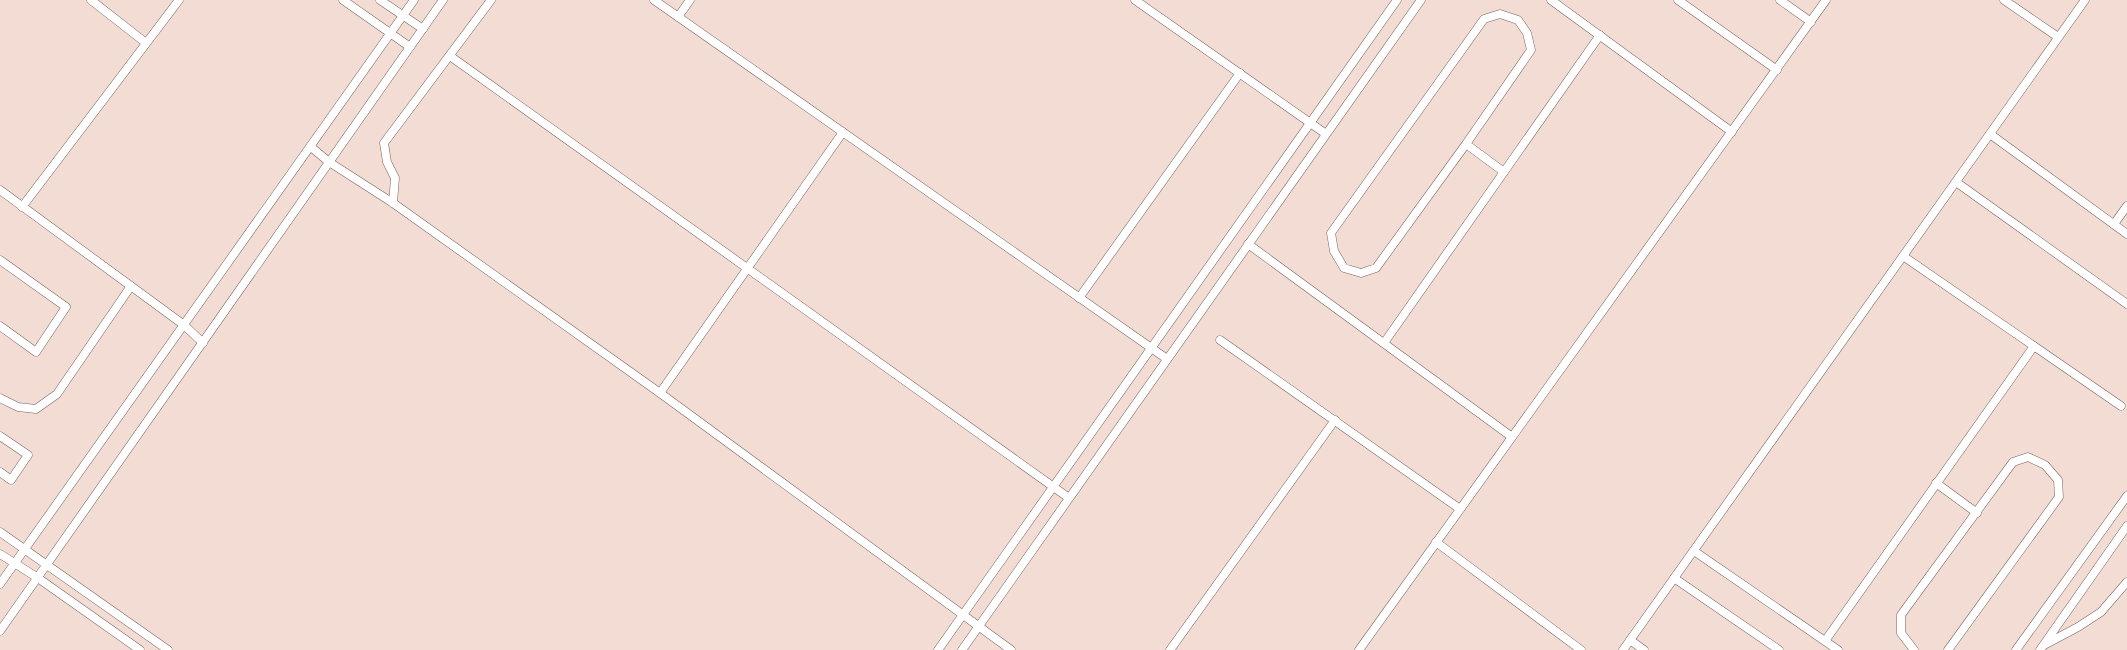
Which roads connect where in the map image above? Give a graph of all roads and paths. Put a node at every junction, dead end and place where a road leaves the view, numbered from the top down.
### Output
1 (91, 0) edge
2 (179, 0) edge
3 (343, 0) edge
4 (380, 0) edge
5 (414, 0) edge
6 (443, 0) edge
7 (491, 0) edge
8 (654, 0) edge
9 (690, 0) edge
10 (1135, 0) edge
11 (1397, 0) edge
12 (1551, 0) edge
13 (1678, 0) edge
14 (1780, 0) edge
15 (1826, 0) edge
16 (2004, 0) edge
17 (2085, 0) edge
18 (1417, 2) edge
19 (403, 16) junction
20 (678, 17) junction
21 (1812, 22) junction
22 (423, 29) junction
23 (390, 33) junction
24 (1600, 35) junction
25 (2058, 37) junction
26 (146, 43) junction
27 (410, 47) junction
28 (450, 56) junction
29 (1777, 70) junction
30 (1240, 73) junction
31 (1311, 122) junction
32 (843, 132) junction
33 (1732, 132) junction
34 (1326, 134) junction
35 (1990, 134) junction
36 (1466, 144) junction
37 (311, 147) junction
38 (329, 162) junction
39 (1504, 172) junction
40 (1956, 182) junction
41 (0, 190) edge
42 (393, 203) junction
43 (2127, 206) edge
44 (22, 207) junction
45 (2114, 224) junction
46 (2127, 234) edge
47 (1248, 244) junction
48 (1903, 256) junction
49 (0, 260) edge
50 (747, 269) junction
51 (131, 286) junction
52 (1078, 298) junction
53 (2127, 304) edge
54 (184, 325) junction
55 (0, 326) edge
56 (1220, 340) dead end
57 (203, 343) junction
58 (1384, 343) junction
59 (2034, 346) junction
60 (1151, 349) junction
61 (1167, 359) junction
62 (660, 393) junction
63 (0, 398) edge
64 (2122, 406) dead end
65 (1335, 420) junction
66 (0, 436) edge
67 (1512, 436) junction
68 (0, 472) edge
69 (1936, 483) junction
70 (1054, 486) junction
71 (2127, 496) edge
72 (1069, 498) junction
73 (1460, 509) junction
74 (1977, 513) junction
75 (2127, 526) edge
76 (0, 532) edge
77 (1436, 542) junction
78 (24, 549) junction
79 (1694, 551) junction
80 (0, 554) edge
81 (14, 564) junction
82 (48, 565) junction
83 (38, 578) junction
84 (1674, 578) junction
85 (2127, 582) edge
86 (0, 584) edge
87 (964, 615) junction
88 (978, 626) junction
89 (0, 631) edge
90 (1630, 640) junction
91 (1825, 641) junction
92 (2042, 647) edge
93 (140, 650) edge
94 (168, 650) edge
95 (938, 650) edge
96 (962, 650) edge
97 (1011, 650) edge
98 (1170, 650) edge
99 (1359, 650) edge
100 (1581, 650) edge
101 (1623, 650) edge
102 (1644, 650) edge
103 (1779, 650) edge
104 (1838, 650) edge
105 (1914, 650) edge
106 (1948, 650) edge
107 (2016, 650) edge

1 - 26 lane
2 - 26 lane
3 - 23 lane
4 - 19 lane
5 - 19 lane
6 - 22 lane
7 - 28 lane
8 - 20 lane
9 - 20 lane
10 - 30 lane
11 - 31 lane
12 - 24 lane
13 - 29 lane
14 - 21 lane
15 - 21 lane
16 - 25 lane
17 - 25 lane
18 - 34 lane
19 - 22 lane
19 - 23 lane
20 - 32 lane
21 - 29 lane
22 - 27 lane
23 - 27 lane
23 - 37 lane
24 - 33 lane
24 - 39 lane
25 - 35 lane
26 - 44 lane
27 - 38 lane
28 - 42 lane
28 - 50 lane
29 - 33 lane
30 - 31 lane
30 - 52 lane
31 - 34 lane
31 - 60 lane
32 - 50 lane
32 - 52 lane
33 - 67 lane
34 - 47 lane
35 - 40 lane
35 - 45 lane
36 - 36 lane
36 - 39 lane
37 - 38 lane
37 - 54 lane
38 - 42 lane
38 - 57 lane
39 - 58 lane
40 - 48 lane
40 - 53 lane
41 - 44 lane
42 - 62 lane
43 - 45 lane
44 - 51 lane
45 - 46 lane
47 - 58 lane
47 - 61 lane
48 - 59 lane
48 - 79 lane
49 - 55 lane
50 - 62 lane
50 - 70 lane
51 - 54 lane
51 - 63 lane
52 - 60 lane
54 - 57 lane
54 - 78 lane
56 - 65 lane
57 - 82 lane
58 - 67 lane
59 - 64 lane
59 - 69 lane
60 - 61 lane
60 - 70 lane
61 - 72 lane
62 - 87 lane
65 - 73 lane
65 - 98 lane
66 - 68 lane
67 - 73 lane
69 - 74 lane
69 - 91 lane
70 - 72 lane
70 - 87 lane
71 - 107 lane
72 - 88 lane
73 - 77 lane
74 - 105 lane
74 - 106 lane
75 - 92 lane
76 - 78 lane
77 - 99 lane
77 - 100 lane
78 - 81 lane
78 - 82 lane
79 - 84 lane
79 - 91 lane
80 - 81 lane
81 - 83 lane
81 - 86 lane
82 - 83 lane
82 - 94 lane
83 - 89 lane
83 - 93 lane
84 - 90 lane
84 - 103 lane
85 - 92 lane
87 - 88 lane
87 - 95 lane
88 - 96 lane
88 - 97 lane
90 - 101 lane
90 - 102 lane
91 - 104 lane

